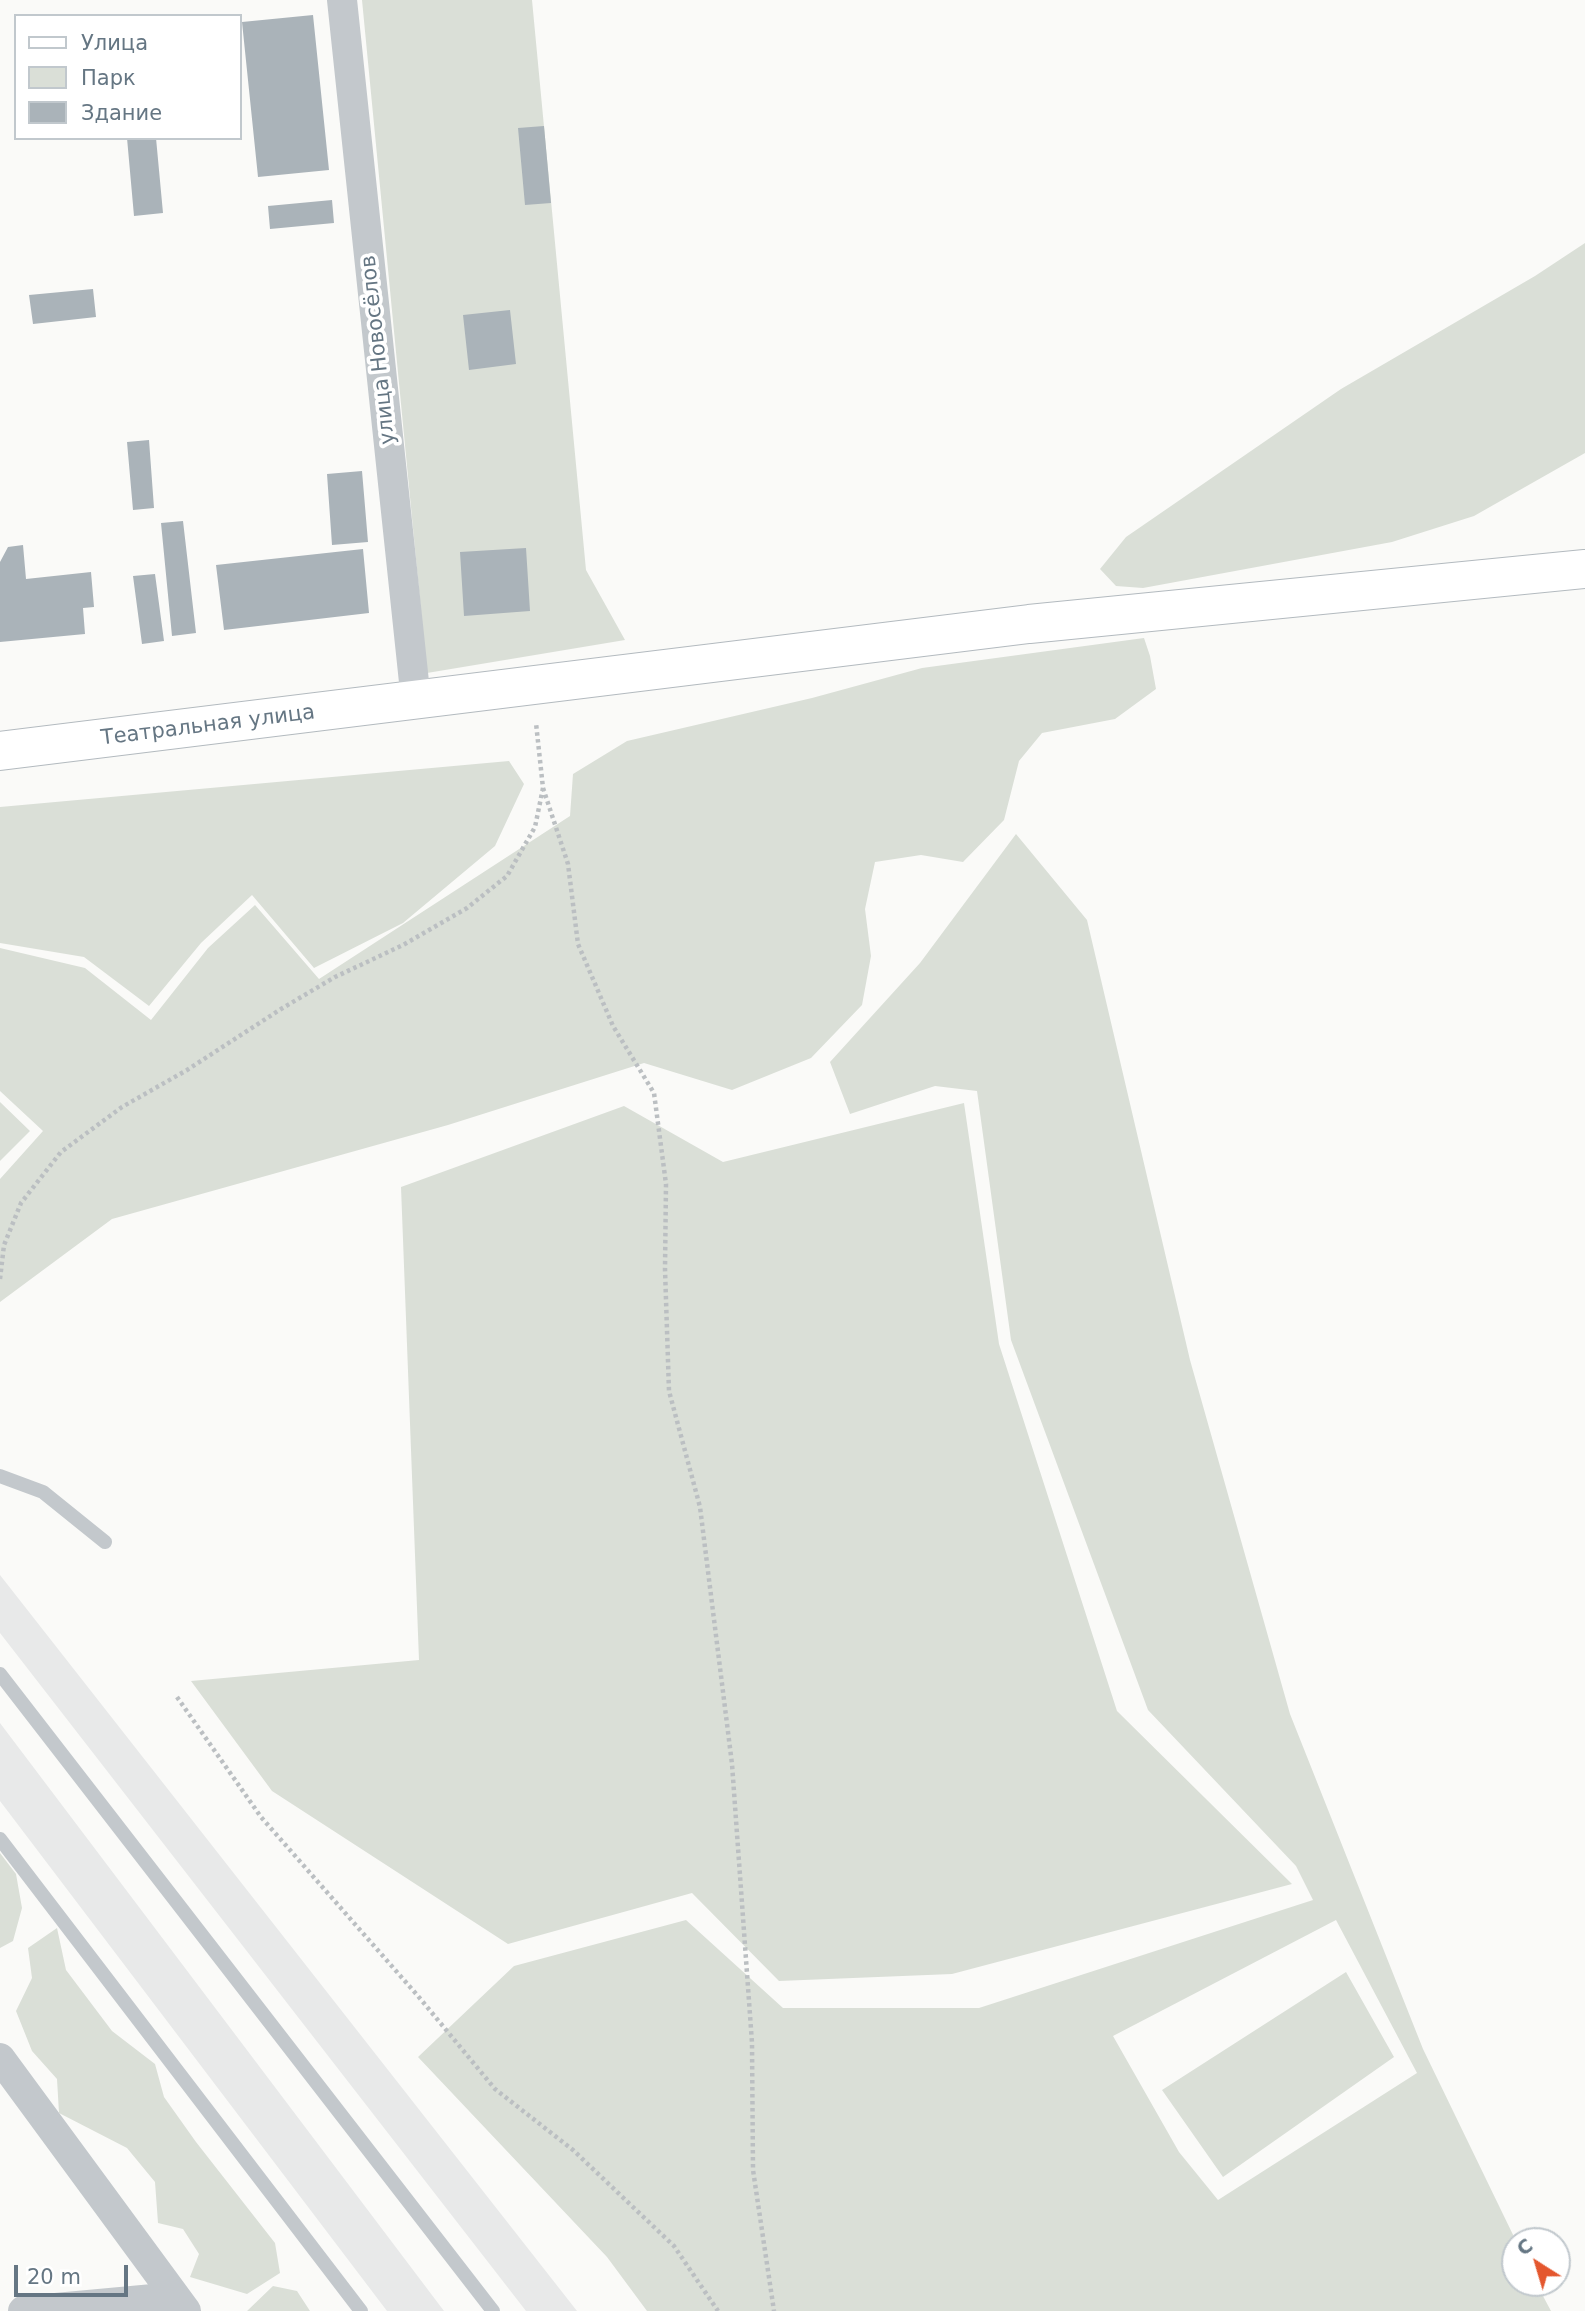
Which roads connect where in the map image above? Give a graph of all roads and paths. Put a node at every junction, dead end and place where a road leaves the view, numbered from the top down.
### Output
1 (342, 0) edge
2 (1585, 569) edge
3 (533, 686) junction
4 (416, 701) junction
5 (0, 751) edge
6 (543, 788) junction
7 (0, 1279) edge
8 (0, 1476) edge
9 (105, 1542) dead end
10 (0, 1674) edge
11 (177, 1696) dead end
12 (0, 1839) edge
13 (0, 2058) edge
14 (180, 2304) edge
15 (23, 2311) edge
16 (361, 2311) edge
17 (493, 2311) edge
18 (718, 2311) edge
19 (774, 2311) edge

1 - 4 street, улица Новосёлов
2 - 3 main road, Театральная улица
3 - 4 main road, Театральная улица
3 - 6 path
4 - 5 main road, Театральная улица
6 - 7 path
6 - 19 path
8 - 9 lane
10 - 17 lane
11 - 18 path
12 - 16 lane
13 - 14 street
14 - 15 street

